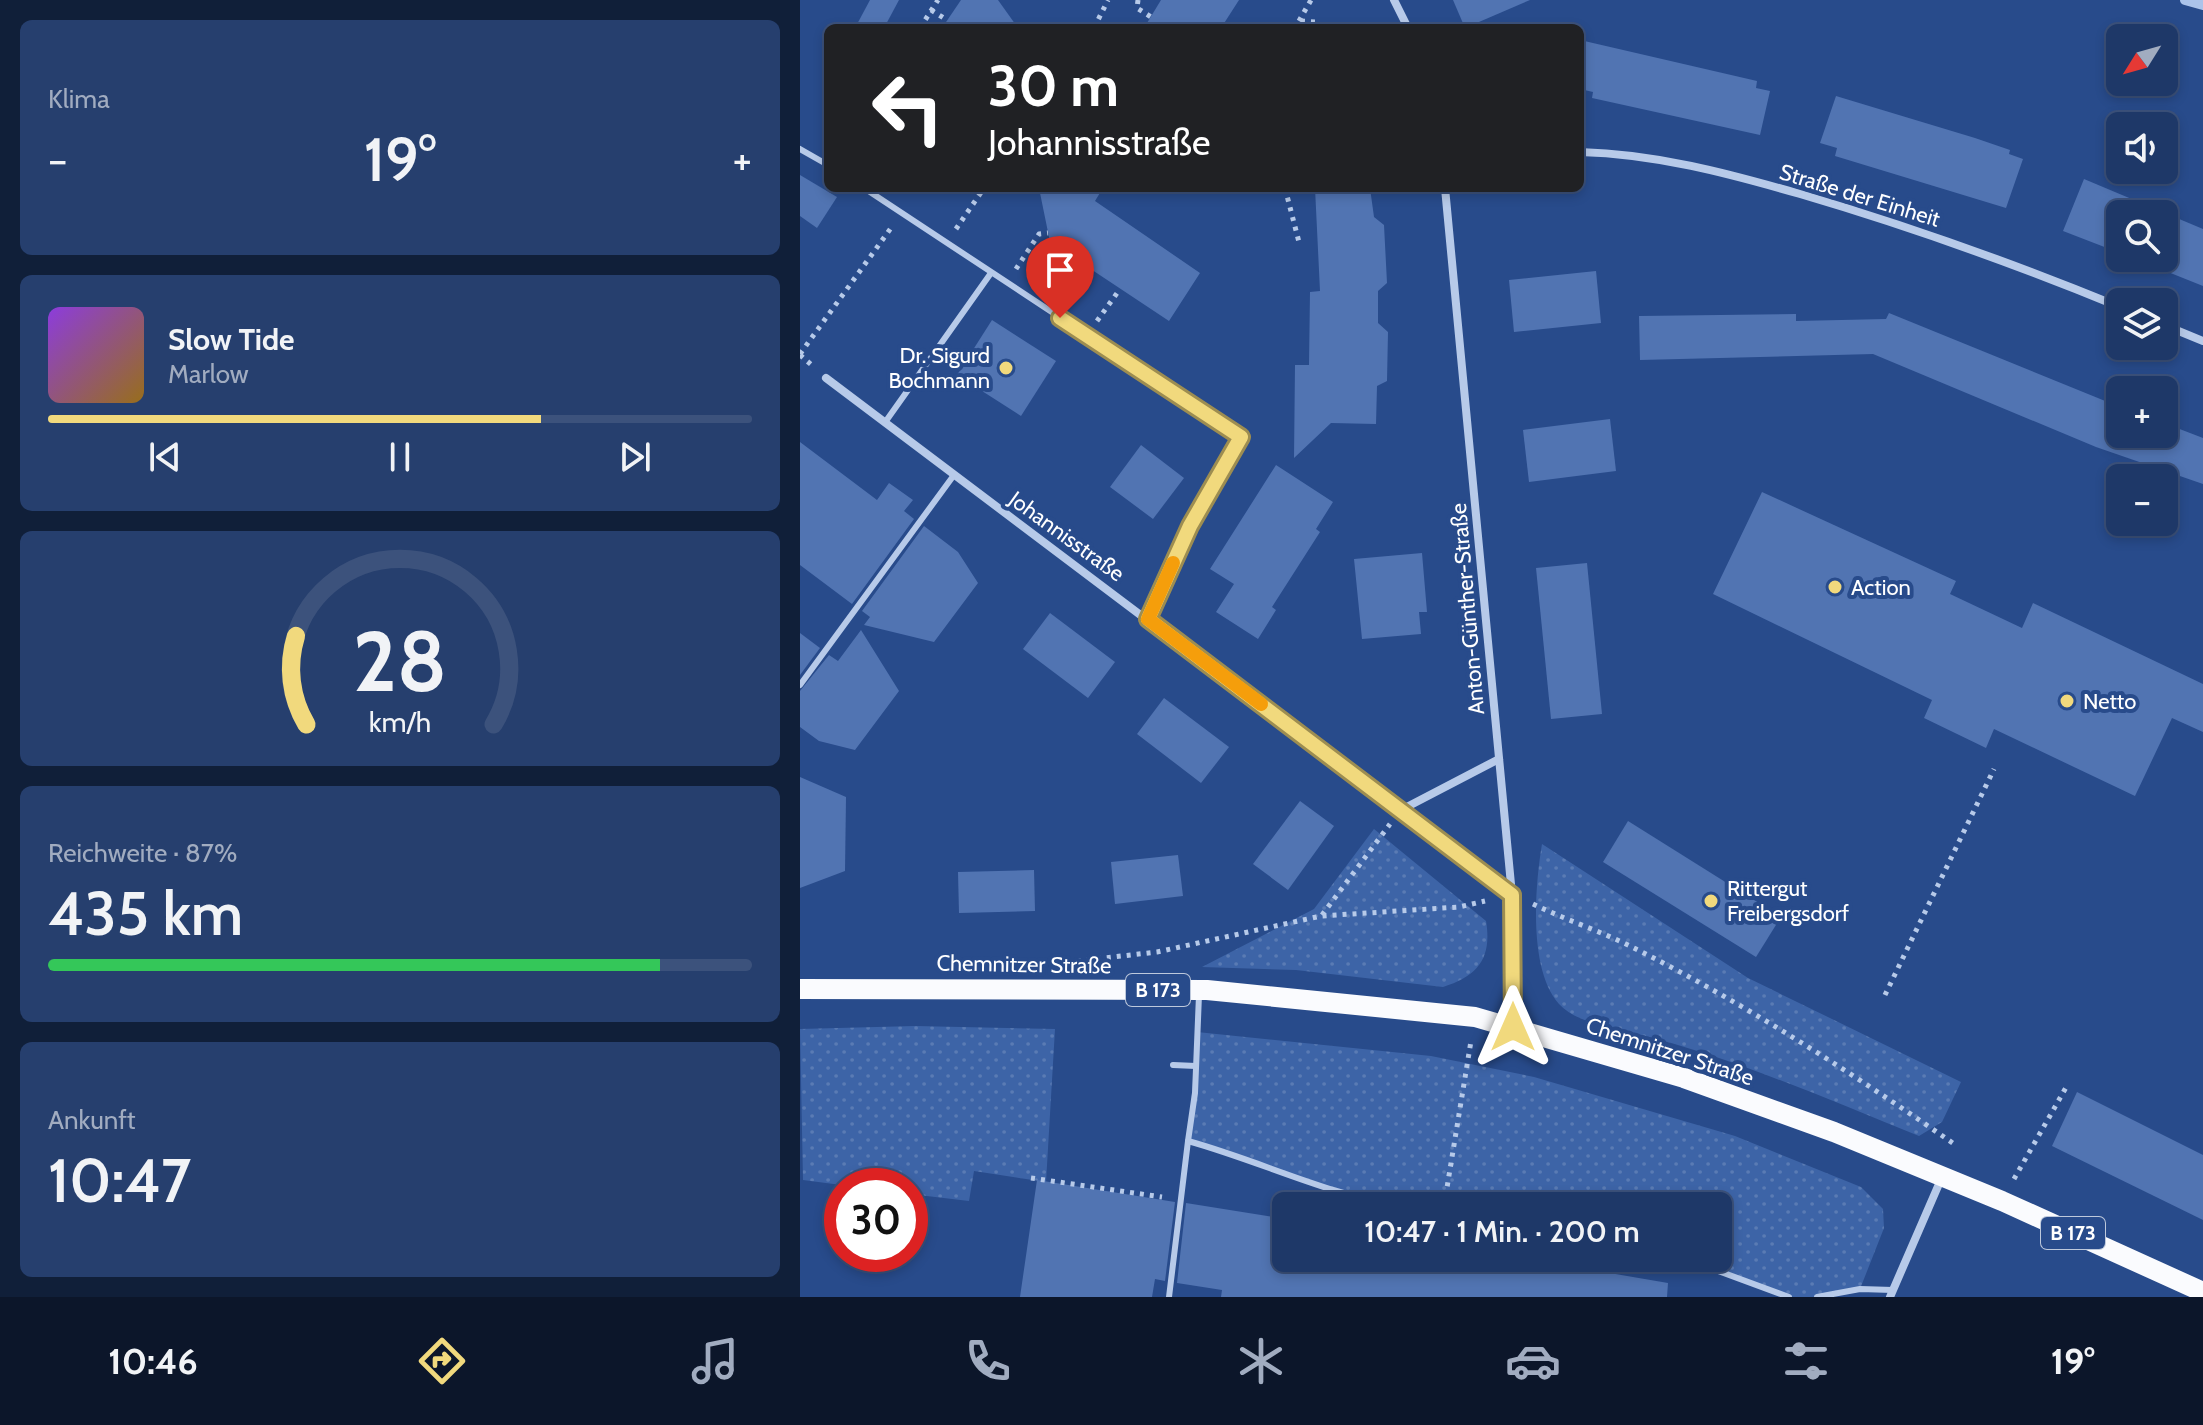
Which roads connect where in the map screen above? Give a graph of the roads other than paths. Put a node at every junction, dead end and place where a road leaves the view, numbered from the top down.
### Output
1 (1394, 0) edge
2 (1406, 24) edge
3 (800, 149) edge
4 (1584, 152) edge
5 (824, 163) edge
6 (870, 192) edge
7 (1445, 192) edge
8 (991, 273) junction
9 (2106, 301) edge
10 (2178, 331) edge
11 (2203, 341) edge
12 (826, 378) dead end
13 (886, 421) junction
14 (954, 475) junction
15 (1148, 619) junction
16 (800, 685) edge
17 (1499, 759) junction
18 (1401, 810) junction
19 (1512, 895) junction
20 (800, 989) edge
21 (1199, 990) junction
22 (1513, 1027) junction
23 (1173, 1065) dead end
24 (1196, 1066) junction
25 (1188, 1141) junction
26 (1942, 1176) junction
27 (1343, 1192) edge
28 (1721, 1272) edge
29 (2203, 1292) edge
30 (1891, 1294) edge
31 (1169, 1297) edge
32 (1789, 1297) edge
33 (1817, 1297) edge

1 - 2 street
3 - 5 lane
4 - 9 street, Straße der Einheit
6 - 8 lane
7 - 17 street, Anton-Günther-Straße
8 - 13 lane
8 - 15 lane
10 - 11 street
12 - 13 street, Johannisstraße
13 - 14 street, Johannisstraße
14 - 15 street, Johannisstraße
14 - 16 lane
15 - 18 street, Johannisstraße
17 - 18 street
17 - 19 street, Anton-Günther-Straße
18 - 19 street, Johannisstraße
19 - 22 street, Anton-Günther-Straße
20 - 21 main road, Chemnitzer Straße / B 173
21 - 22 main road, Chemnitzer Straße / B 173
21 - 24 lane
22 - 26 main road, Chemnitzer Straße / B 173
23 - 24 lane
24 - 25 lane
25 - 27 lane
25 - 31 lane
26 - 29 main road, Chemnitzer Straße / B 173
26 - 30 street
28 - 32 lane
30 - 33 lane

